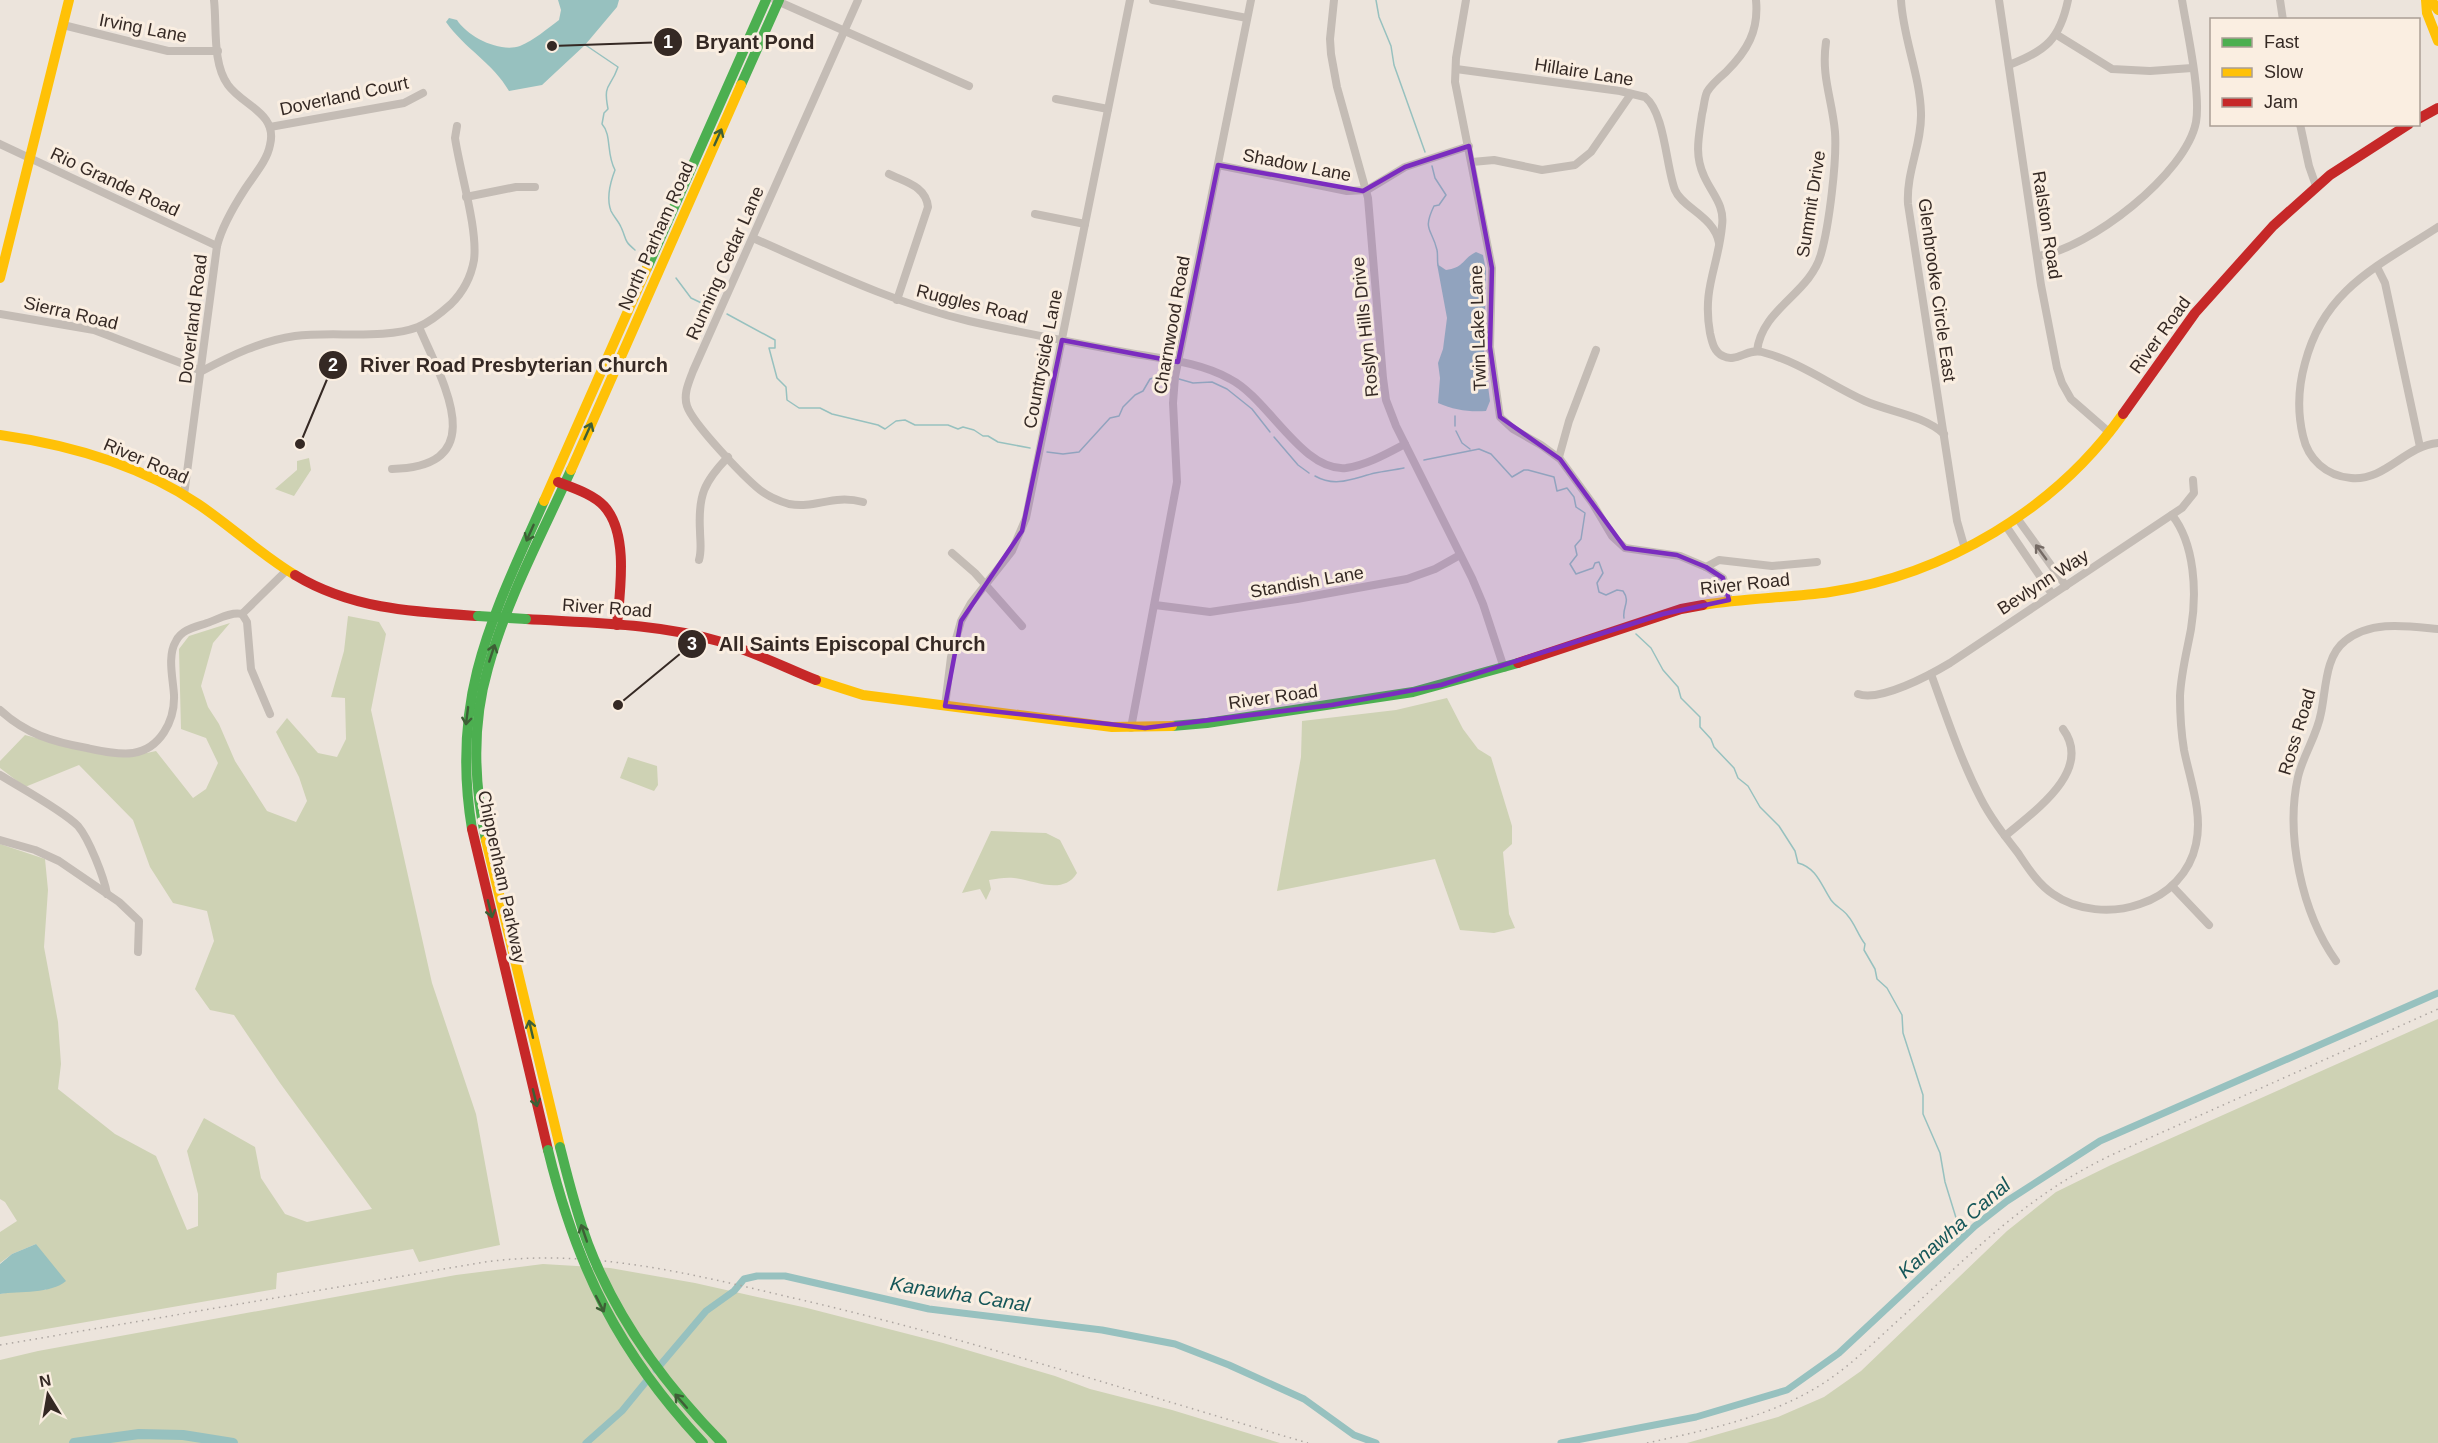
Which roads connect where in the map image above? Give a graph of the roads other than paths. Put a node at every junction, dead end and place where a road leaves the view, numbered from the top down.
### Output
1 (69, 0) edge
2 (214, 0) edge
3 (774, 0) edge
4 (858, 0) edge
5 (1131, 0) edge
6 (1153, 0) edge
7 (1251, 0) edge
8 (1334, 0) edge
9 (1467, 0) edge
10 (1756, 0) edge
11 (1901, 0) edge
12 (1999, 0) edge
13 (2068, 0) edge
14 (2182, 0) edge
15 (2280, 0) edge
16 (2426, 0) edge
17 (2432, 0) edge
18 (2438, 10) edge
19 (1247, 18) junction
20 (2283, 18) edge
21 (63, 25) junction
22 (844, 31) junction
23 (2057, 35) junction
24 (2438, 41) edge
25 (1826, 42) dead end
26 (218, 51) junction
27 (2009, 64) junction
28 (2192, 68) junction
29 (1456, 69) junction
30 (969, 86) dead end
31 (423, 93) dead end
32 (1630, 94) junction
33 (1056, 99) dead end
34 (2438, 108) edge
35 (1108, 109) junction
36 (2420, 118) edge
37 (457, 126) dead end
38 (2301, 126) edge
39 (2406, 126) edge
40 (270, 127) junction
41 (0, 144) edge
42 (1469, 146) junction
43 (29, 158) junction
44 (1472, 162) junction
45 (1218, 165) junction
46 (889, 174) dead end
47 (2316, 186) junction
48 (535, 187) dead end
49 (1367, 190) junction
50 (466, 197) junction
51 (1035, 214) dead end
52 (1085, 224) junction
53 (2438, 227) edge
54 (753, 238) junction
55 (1719, 245) junction
56 (217, 246) junction
57 (2038, 256) junction
58 (2377, 267) junction
59 (0, 278) edge
60 (897, 300) junction
61 (0, 314) edge
62 (419, 327) junction
63 (1062, 340) junction
64 (1596, 350) dead end
65 (1757, 351) junction
66 (1178, 362) junction
67 (202, 371) junction
68 (2110, 433) junction
69 (1944, 434) junction
70 (0, 435) edge
71 (2438, 443) edge
72 (1405, 444) junction
73 (2420, 447) junction
74 (728, 457) junction
75 (1559, 457) junction
76 (392, 469) dead end
77 (554, 479) junction
78 (2193, 480) dead end
79 (564, 484) junction
80 (184, 495) junction
81 (862, 502) dead end
82 (2172, 515) junction
83 (2017, 518) junction
84 (2006, 526) junction
85 (1965, 549) junction
86 (952, 553) dead end
87 (1460, 555) junction
88 (699, 560) dead end
89 (1817, 562) dead end
90 (1706, 567) junction
91 (287, 570) junction
92 (985, 585) junction
93 (2066, 586) junction
94 (2052, 594) junction
95 (1729, 600) junction
96 (1155, 605) junction
97 (242, 614) junction
98 (617, 625) junction
99 (1022, 626) dead end
100 (2438, 630) edge
101 (1504, 668) junction
102 (1930, 674) junction
103 (1858, 694) dead end
104 (945, 706) junction
105 (0, 710) edge
106 (270, 714) dead end
107 (1131, 728) junction
108 (2063, 729) dead end
109 (0, 775) edge
110 (2005, 836) junction
111 (0, 840) edge
112 (2172, 886) junction
113 (107, 894) junction
114 (2209, 925) dead end
115 (138, 952) dead end
116 (2336, 961) dead end
117 (703, 1443) edge
118 (722, 1443) edge

1 - 21 main road
2 - 26 street
3 - 22 street
3 - 77 main road, North Parham Road
79 -> 3 main road, North Parham Road
4 - 22 street, Running Cedar Lane
5 - 35 street, Countryside Lane
6 - 19 street
7 - 19 street, Charnwood Road
8 - 49 street, Roslyn Hills Drive
9 - 29 street, Twin Lake Lane
10 - 55 street
11 - 69 street, Glenbrooke Circle East
12 - 27 street, Ralston Road
13 - 23 street
14 - 28 street
15 - 20 street
16 - 24 main road
17 - 18 main road
19 - 45 street, Charnwood Road
21 - 26 street, Irving Lane
21 - 43 main road
22 - 30 street
22 - 54 street, Running Cedar Lane
23 - 27 street
23 - 28 street
25 - 65 street, Summit Drive
26 - 40 street
27 - 57 street, Ralston Road
28 - 57 street
29 - 32 street, Hillaire Lane
29 - 42 street, Twin Lake Lane
31 - 40 street, Doverland Court
32 - 44 street
32 - 55 street, Hillaire Lane
33 - 35 street
34 - 36 main road
35 - 52 street, Countryside Lane
37 - 50 street
38 - 47 street
39 - 47 main road, River Road
40 - 56 street, Doverland Road
41 - 43 street, Rio Grande Road
42 - 44 street, Twin Lake Lane
42 - 49 street, Shadow Lane
43 - 56 street, Rio Grande Road
43 - 59 main road
44 - 75 street, Twin Lake Lane
45 - 49 street, Shadow Lane
45 - 66 street, Charnwood Road
46 - 60 street
47 - 68 main road, River Road
48 - 50 street
49 - 72 street, Roslyn Hills Drive
50 - 62 street
51 - 52 street
52 - 63 street, Countryside Lane
53 - 58 street
54 - 60 street, Ruggles Road
54 - 74 street, Running Cedar Lane
55 - 65 street
56 - 67 street, Doverland Road
57 - 68 street, Ralston Road
58 - 73 street
58 - 73 street
60 - 63 street, Ruggles Road
61 - 67 street, Sierra Road
62 - 67 street
62 - 76 street
63 - 66 street, Ruggles Road
63 - 92 street, Countryside Lane
64 - 75 street
65 - 69 street
66 - 72 street, Ruggles Road
66 - 96 street, Charnwood Road
67 - 80 street, Doverland Road
68 - 83 main road, River Road
69 - 85 street, Glenbrooke Circle East
70 - 80 main road, River Road
71 - 73 street
72 - 87 street, Roslyn Hills Drive
74 - 81 street, Running Cedar Lane
74 - 88 street
75 - 90 street, Twin Lake Lane
77 - 79 main road
77 -> 117 main road, Chippenham Parkway, bridge
78 - 82 street, Bevlynn Way
79 - 98 main road
118 -> 79 main road, Chippenham Parkway, bridge
80 - 91 main road, River Road
82 - 93 street, Bevlynn Way
82 - 112 street
83 - 84 main road, River Road
93 -> 83 street
84 - 85 main road, River Road
84 - 94 street
85 - 95 main road, River Road
86 - 92 street
87 - 96 street, Standish Lane
87 - 101 street, Roslyn Hills Drive
89 - 90 street
90 - 95 street, Twin Lake Lane
91 - 97 street
91 - 98 main road, River Road, bridge
92 - 99 street
92 - 104 street, Countryside Lane
93 - 94 street, Bevlynn Way
94 - 102 street, Bevlynn Way
95 - 101 main road, River Road
96 - 107 street, Charnwood Road
97 - 105 street
97 - 106 street
98 - 104 main road, River Road
100 - 116 street, Ross Road
101 - 107 main road, River Road
102 - 103 street, Bevlynn Way
102 - 110 street
104 - 107 main road, River Road
108 - 110 street
109 - 113 street
110 - 112 street
111 - 113 street
112 - 114 street
113 - 115 street

